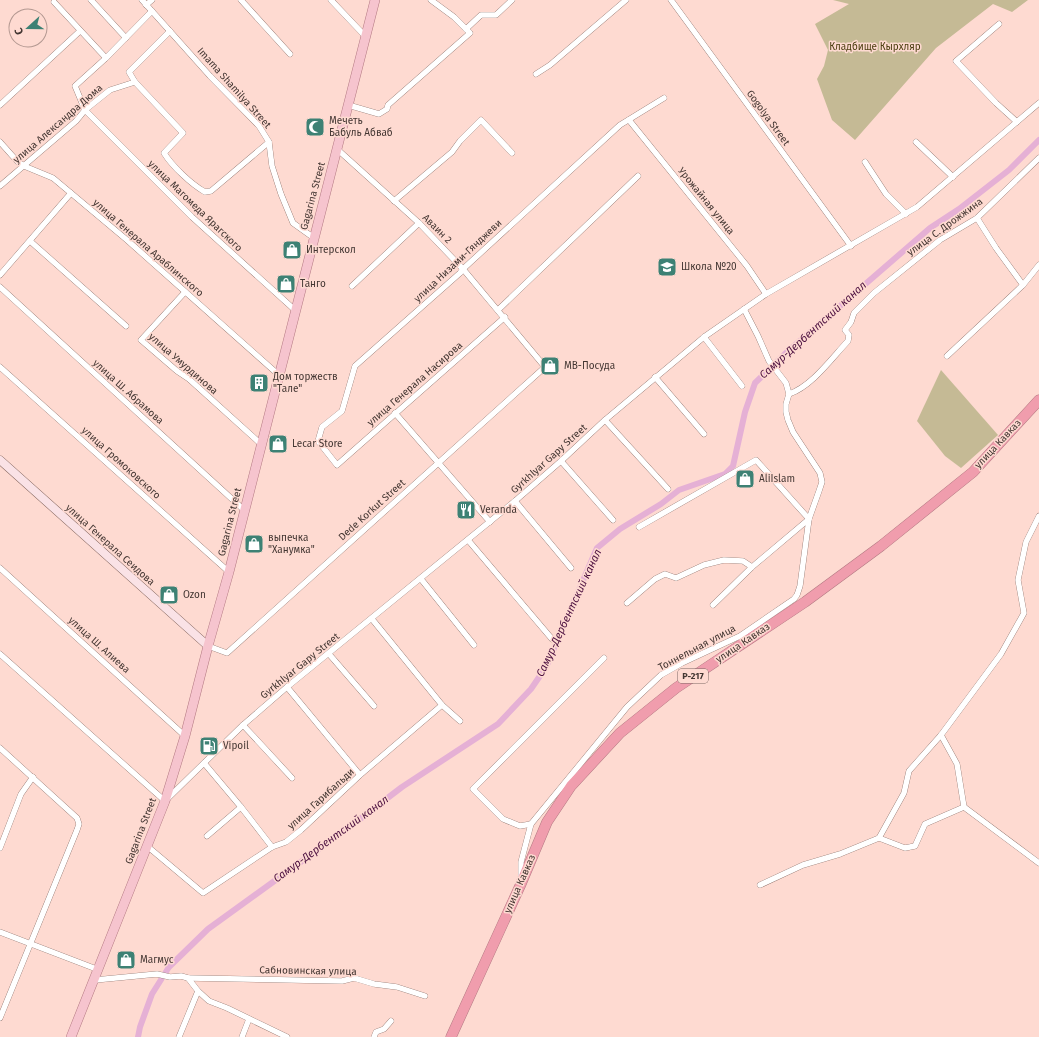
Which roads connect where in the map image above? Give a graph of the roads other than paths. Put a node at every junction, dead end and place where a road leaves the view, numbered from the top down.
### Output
1 (91, 0) edge
2 (152, 0) edge
3 (241, 0) edge
4 (331, 0) edge
5 (375, 0) edge
6 (431, 0) edge
7 (512, 0) edge
8 (626, 0) edge
9 (671, 0) edge
10 (53, 1) edge
11 (144, 2) edge
12 (152, 11) junction
13 (999, 24) dead end
14 (80, 31) junction
15 (170, 31) junction
16 (468, 31) junction
17 (366, 37) junction
18 (126, 38) junction
19 (290, 54) dead end
20 (106, 58) junction
21 (536, 74) dead end
22 (135, 82) junction
23 (664, 98) dead end
24 (1039, 103) edge
25 (0, 105) edge
26 (348, 105) junction
27 (85, 110) junction
28 (629, 120) junction
29 (1017, 122) junction
30 (0, 142) edge
31 (269, 142) junction
32 (916, 142) dead end
33 (337, 150) junction
34 (512, 153) dead end
35 (1039, 158) edge
36 (864, 162) dead end
37 (24, 166) junction
38 (638, 176) dead end
39 (953, 177) junction
40 (0, 186) edge
41 (71, 193) junction
42 (394, 200) junction
43 (906, 214) junction
44 (976, 218) junction
45 (418, 223) junction
46 (314, 238) junction
47 (30, 241) junction
48 (851, 246) junction
49 (1039, 265) edge
50 (463, 268) junction
51 (0, 275) edge
52 (1023, 285) junction
53 (352, 286) dead end
54 (0, 287) edge
55 (185, 292) junction
56 (766, 294) junction
57 (744, 309) junction
58 (498, 310) junction
59 (296, 311) junction
60 (505, 317) junction
61 (126, 326) dead end
62 (704, 337) junction
63 (947, 356) dead end
64 (0, 367) edge
65 (545, 367) joint
66 (280, 376) junction
67 (655, 377) junction
68 (742, 386) dead end
69 (789, 394) junction
70 (1039, 400) edge
71 (395, 413) junction
72 (605, 420) junction
73 (704, 434) dead end
74 (261, 444) junction
75 (0, 460) edge
76 (561, 461) junction
77 (438, 463) junction
78 (337, 464) joint
79 (668, 489) dead end
80 (515, 501) junction
81 (244, 510) junction
82 (1039, 516) edge
83 (809, 519) junction
84 (613, 520) dead end
85 (490, 522) junction
86 (639, 527) dead end
87 (468, 540) junction
88 (752, 567) junction
89 (0, 568) edge
90 (571, 568) dead end
91 (229, 572) junction
92 (421, 579) junction
93 (800, 586) junction
94 (805, 602) junction
95 (627, 603) dead end
96 (713, 605) dead end
97 (372, 619) junction
98 (552, 639) dead end
99 (474, 645) dead end
100 (208, 646) junction
101 (0, 654) edge
102 (329, 654) junction
103 (604, 658) dead end
104 (287, 687) junction
105 (442, 705) junction
106 (374, 706) dead end
107 (460, 721) dead end
108 (243, 725) junction
109 (941, 735) junction
110 (185, 736) junction
111 (0, 748) edge
112 (204, 763) junction
113 (360, 775) junction
114 (33, 777) junction
115 (292, 778) dead end
116 (165, 801) junction
117 (241, 807) junction
118 (964, 807) junction
119 (532, 824) junction
120 (207, 836) dead end
121 (878, 838) junction
122 (147, 846) junction
123 (272, 847) junction
124 (0, 848) edge
125 (1039, 863) edge
126 (760, 885) dead end
127 (520, 886) junction
128 (0, 932) edge
129 (30, 944) junction
130 (99, 970) junction
131 (188, 978) junction
132 (95, 980) junction
133 (198, 991) junction
134 (426, 996) dead end
135 (0, 1018) edge
136 (249, 1019) junction
137 (391, 1021) dead end
138 (71, 1037) edge
139 (179, 1037) edge
140 (242, 1037) edge
141 (287, 1037) edge
142 (374, 1037) edge
143 (451, 1037) edge

1 - 18 street
2 - 11 street
3 - 19 street
4 - 17 street
5 - 17 main road, Gagarina Street
6 - 16 street
7 - 16 street
8 - 21 street
9 - 48 street, Gogolya Street
10 - 14 street
11 - 12 street, Imama Shamilya Street
12 - 15 street, Imama Shamilya Street
12 - 18 street
13 - 29 street
14 - 20 street
14 - 25 street
15 - 22 street
15 - 31 street, Imama Shamilya Street
16 - 26 street
17 - 26 main road, Gagarina Street
18 - 20 street
20 - 27 street
22 - 27 street, улица Александра Дюма
22 - 31 street
23 - 28 street, улица Низами-Гянджеви
24 - 29 street
26 - 33 main road, Gagarina Street
27 - 37 street, улица Александра Дюма
27 - 59 street, улица Магомеда Ярагского
28 - 50 street, улица Низами-Гянджеви
28 - 56 street, Урожайная улица
29 - 39 street
30 - 37 street, улица Генерала Араблинского
31 - 46 street, Imama Shamilya Street
32 - 39 street
33 - 42 street, Аваин 2
33 - 46 main road, Gagarina Street
34 - 42 street
35 - 44 street, улица С. Дрожжина
36 - 43 street
37 - 40 street, улица Александра Дюма
37 - 41 street, улица Генерала Араблинского
38 - 58 street
39 - 43 street
41 - 47 street
41 - 55 street, улица Генерала Араблинского
42 - 45 street, Аваин 2
43 - 48 street
44 - 52 street
44 - 69 street, улица С. Дрожжина
45 - 50 street, Аваин 2
45 - 53 street
46 - 59 main road, Gagarina Street
47 - 51 street
47 - 61 street
48 - 56 street, Gyrkhlyar Gapy Street
49 - 52 street
50 - 58 street, Аваин 2
50 - 78 street, улица Низами-Гянджеви
52 - 63 street
54 - 81 street, улица Ш. Абрамова
55 - 66 street, улица Генерала Араблинского
55 - 74 street, улица Умурдинова
56 - 57 street, Gyrkhlyar Gapy Street
57 - 62 street, Gyrkhlyar Gapy Street
57 - 69 street
58 - 60 street, Аваин 2
59 - 66 main road, Gagarina Street
60 - 65 street, Аваин 2
60 - 71 street, улица Генерала Насирова
62 - 67 street, Gyrkhlyar Gapy Street
62 - 68 street
64 - 91 street, улица Громоковского
65 - 77 street, Dede Korkut Street
66 - 74 main road, Gagarina Street
67 - 72 street, Gyrkhlyar Gapy Street
67 - 73 street
69 - 83 street
70 - 94 highway, улица Кавказ / Р-217
71 - 77 street
71 - 78 street, улица Генерала Насирова
72 - 76 street, Gyrkhlyar Gapy Street
72 - 79 street
74 - 81 main road, Gagarina Street
75 - 100 street, улица Генерала Сеидова
76 - 80 street, Gyrkhlyar Gapy Street
76 - 84 street
77 - 85 street
77 - 100 street, Dede Korkut Street
80 - 85 street, Gyrkhlyar Gapy Street
80 - 90 street
81 - 91 main road, Gagarina Street
82 - 109 street
83 - 86 street
83 - 88 street
83 - 93 street, Тоннельная улица
85 - 87 street, Gyrkhlyar Gapy Street
87 - 92 street, Gyrkhlyar Gapy Street
87 - 98 street
88 - 95 street
88 - 96 street
89 - 110 street, улица Ш. Алиева
91 - 100 main road, Gagarina Street
92 - 97 street, Gyrkhlyar Gapy Street
92 - 99 street
93 - 94 street
93 - 119 street, Тоннельная улица
94 - 127 highway, улица Кавказ / Р-217
97 - 102 street, Gyrkhlyar Gapy Street
97 - 105 street
100 - 110 main road, Gagarina Street
101 - 116 street
102 - 104 street, Gyrkhlyar Gapy Street
102 - 106 street
103 - 119 street
104 - 108 street, Gyrkhlyar Gapy Street
104 - 113 street
105 - 107 street
105 - 113 street, улица Гарибальди
108 - 112 street, Gyrkhlyar Gapy Street
108 - 115 street
109 - 118 street
109 - 121 street
110 - 116 main road, Gagarina Street
111 - 114 street
112 - 116 street, Gyrkhlyar Gapy Street
112 - 117 street
113 - 123 street, улица Гарибальди
114 - 124 street
114 - 129 street
116 - 122 main road, Gagarina Street
117 - 120 street
117 - 123 street
118 - 121 street
118 - 125 street
119 - 127 street
121 - 126 street
122 - 123 street, улица Гарибальди
122 - 130 main road, Gagarina Street
127 - 143 highway, улица Кавказ / Р-217
128 - 129 street
129 - 130 street
129 - 135 street
130 - 132 main road, Gagarina Street
131 - 132 street, Сабновинская улица
131 - 133 street
131 - 134 street, Сабновинская улица
132 - 138 main road, Gagarina Street
133 - 136 street
133 - 139 street
136 - 140 street
136 - 141 street
137 - 142 street

